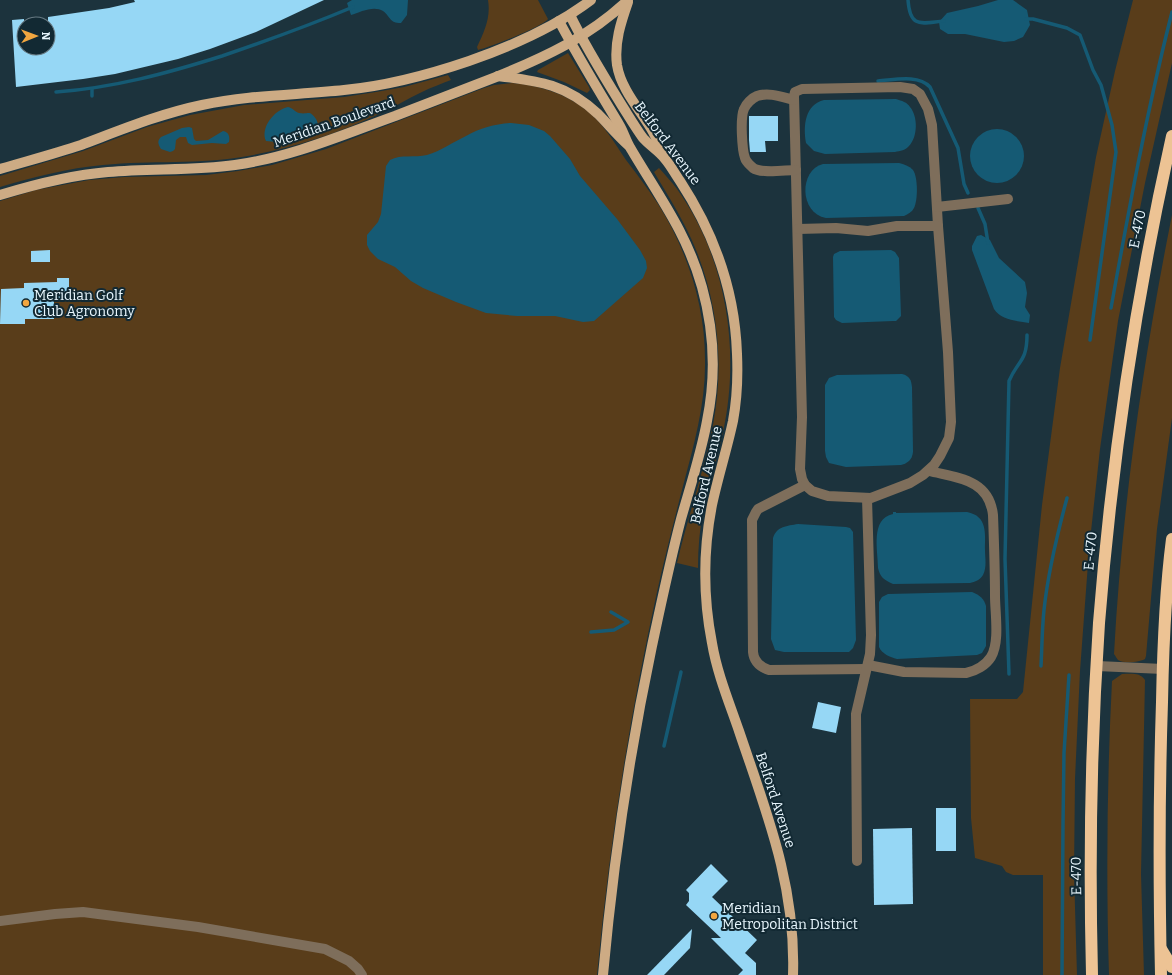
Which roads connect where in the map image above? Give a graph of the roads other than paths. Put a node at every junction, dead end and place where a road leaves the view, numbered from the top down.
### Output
1 (591, 0) edge
2 (628, 0) edge
3 (570, 15) junction
4 (559, 22) junction
5 (580, 36) junction
6 (570, 42) junction
7 (497, 76) junction
8 (794, 100) junction
9 (1172, 136) edge
10 (629, 146) junction
11 (666, 160) junction
12 (0, 169) edge
13 (796, 170) junction
14 (0, 195) edge
15 (1008, 199) dead end
16 (937, 207) junction
17 (938, 226) junction
18 (798, 229) junction
19 (929, 471) junction
20 (805, 485) junction
21 (867, 498) junction
22 (1172, 539) edge
23 (1097, 666) junction
24 (867, 667) junction
25 (1163, 669) junction
26 (857, 861) dead end
27 (0, 921) edge
28 (1160, 948) junction
29 (1172, 967) edge
30 (1092, 973) edge
31 (362, 975) edge
32 (604, 975) edge
33 (793, 975) edge
34 (1161, 975) edge

1 - 3 main road, Meridian Boulevard
2 - 5 main road, Meridian Boulevard
2 - 11 main road
3 - 4 main road, Meridian Boulevard
3 - 5 main road, Belford Avenue
4 - 6 main road, Belford Avenue
4 - 12 main road, Meridian Boulevard
5 - 6 main road, Meridian Boulevard
5 - 11 main road, Belford Avenue
6 - 7 main road, Meridian Boulevard
6 - 10 main road, Belford Avenue
7 - 10 main road
7 - 14 main road, Meridian Boulevard
8 - 13 lane
8 - 13 lane
8 - 16 lane
9 - 23 highway, E-470
10 - 32 main road, Belford Avenue
11 - 33 main road, Belford Avenue
13 - 18 lane
15 - 16 lane
16 - 17 lane
17 - 18 lane
17 - 19 lane
18 - 20 lane
19 - 21 lane
19 - 24 lane
20 - 21 lane
20 - 24 lane
21 - 24 lane
22 - 25 highway
23 - 25 lane
23 - 30 highway, E-470
24 - 26 lane
25 - 28 highway
27 - 31 lane
28 - 29 highway
28 - 34 highway

